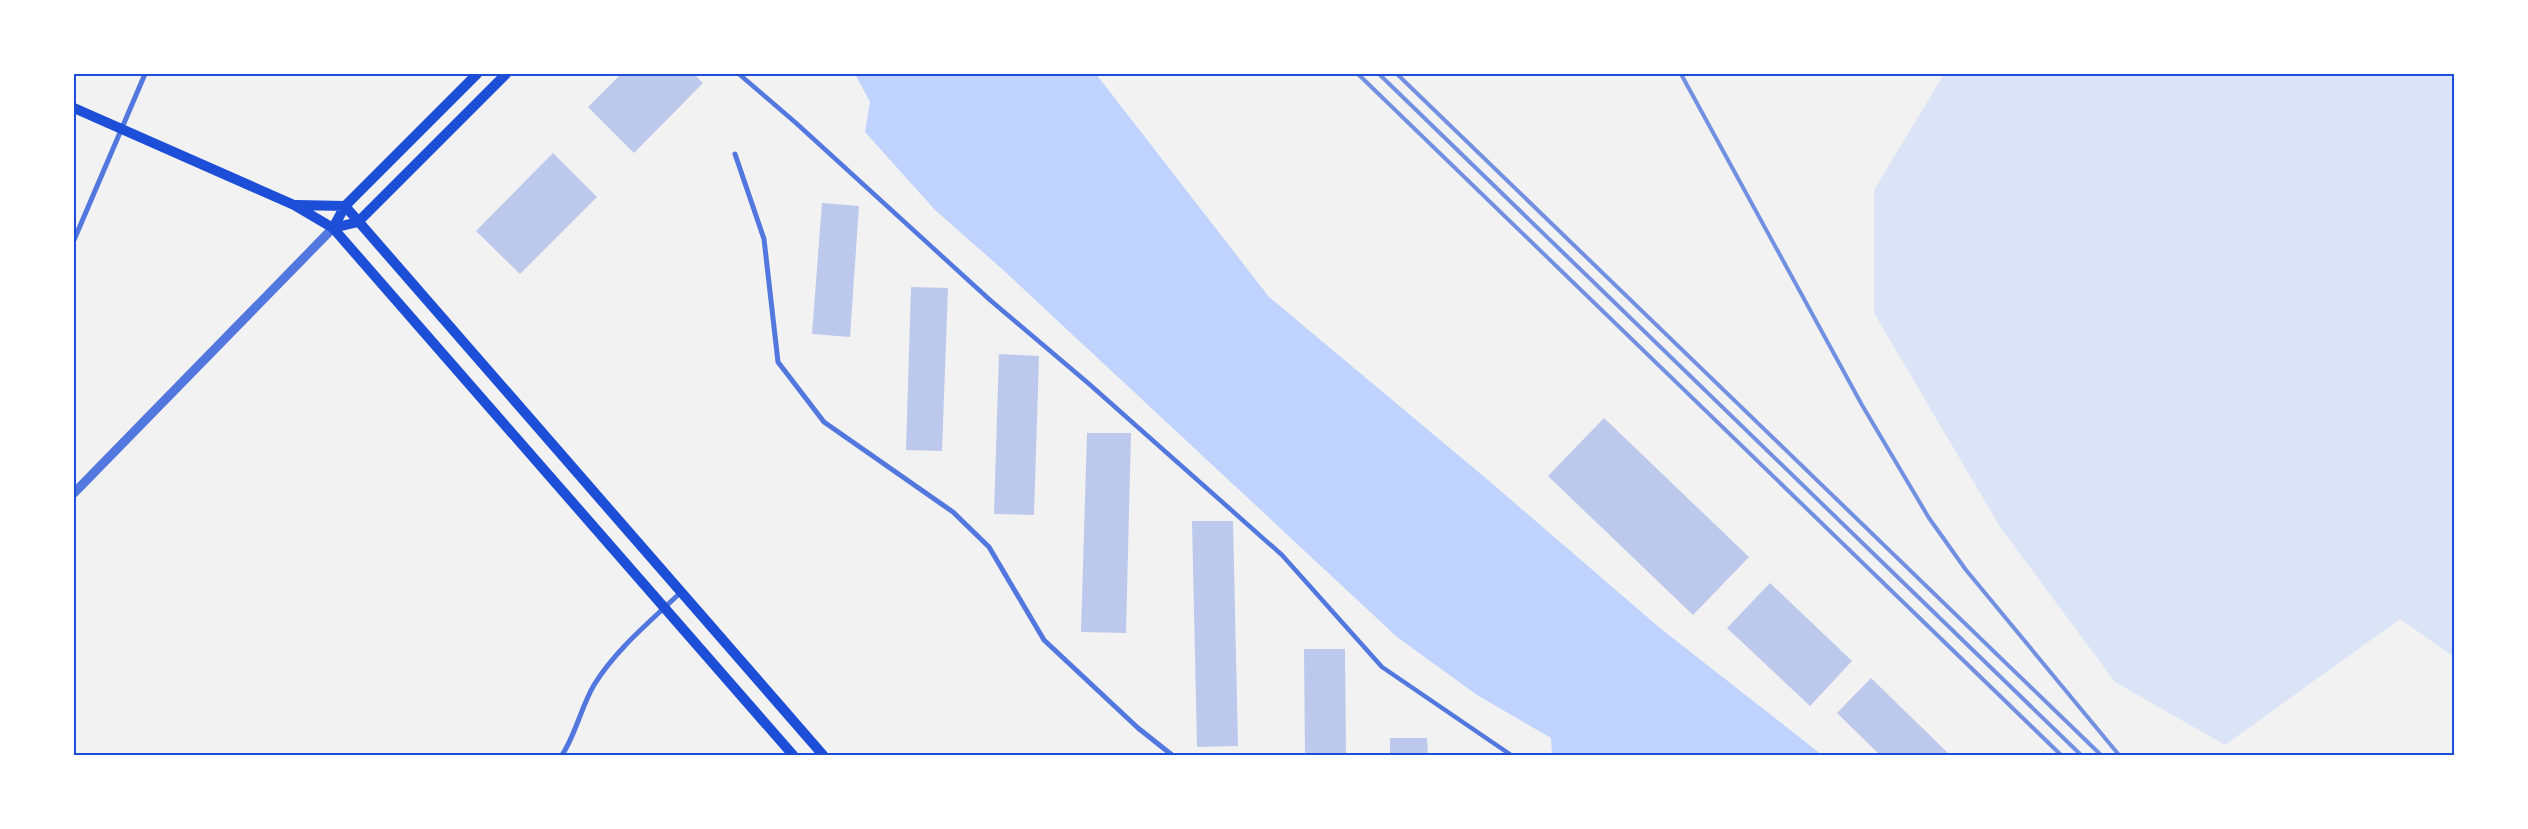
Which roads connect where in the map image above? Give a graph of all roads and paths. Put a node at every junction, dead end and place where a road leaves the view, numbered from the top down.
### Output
1 (145, 74) edge
2 (477, 74) edge
3 (506, 74) edge
4 (739, 74) edge
5 (74, 108) edge
6 (121, 129) junction
7 (735, 154) dead end
8 (294, 204) junction
9 (344, 206) junction
10 (358, 222) junction
11 (333, 228) junction
12 (74, 240) edge
13 (74, 493) edge
14 (681, 592) junction
15 (665, 608) junction
16 (562, 755) edge
17 (793, 755) edge
18 (823, 755) edge
19 (1172, 755) edge
20 (1511, 755) edge

1 - 6 street
2 - 9 main road
3 - 10 main road
4 - 20 street
5 - 6 main road
6 - 8 main road
6 - 12 street
7 - 19 street
8 - 9 main road
8 - 11 main road
9 - 10 main road
9 - 11 main road
10 - 11 main road
10 - 14 main road
11 - 13 street
11 - 15 main road
14 - 15 street
14 - 18 main road
15 - 16 street
15 - 17 main road

